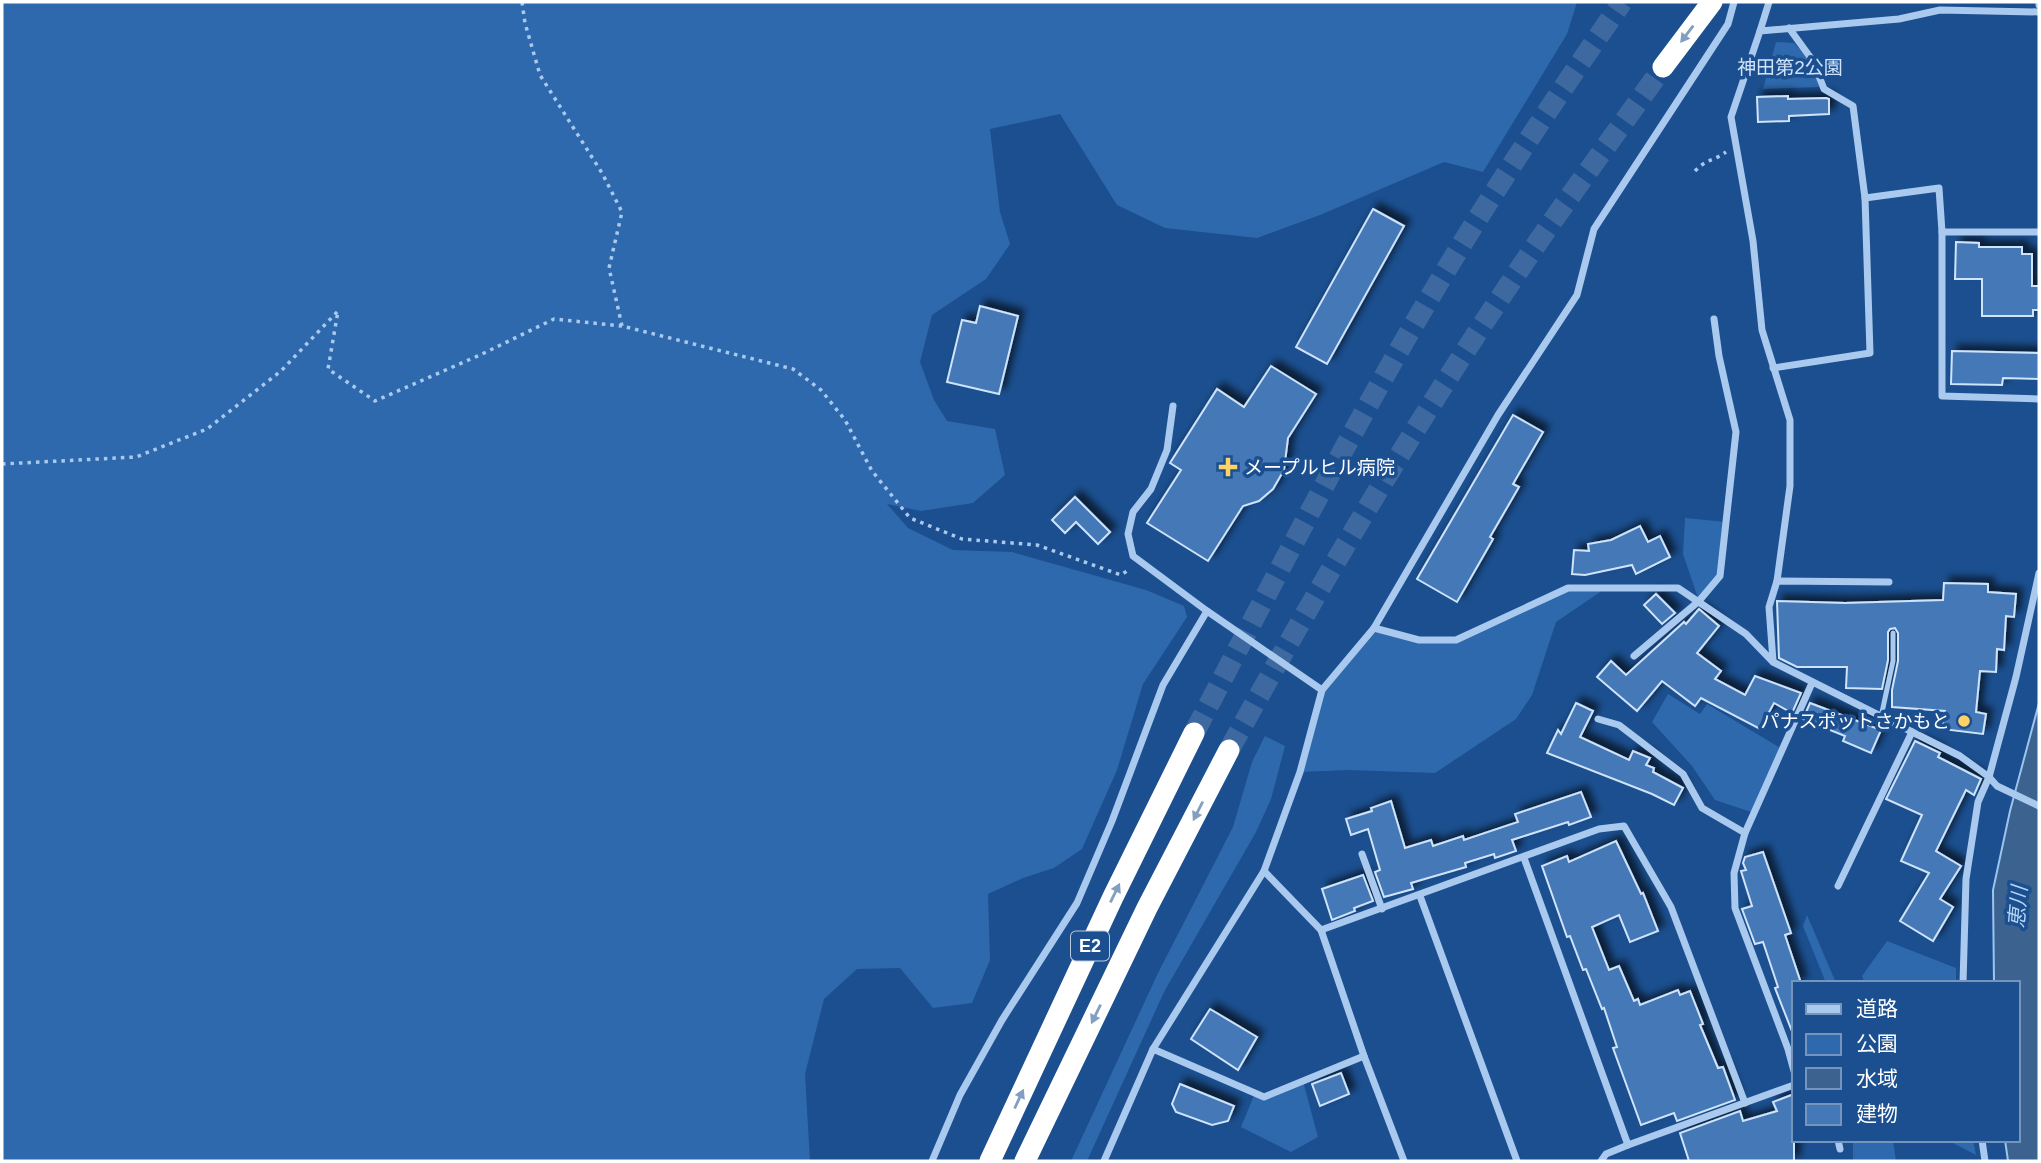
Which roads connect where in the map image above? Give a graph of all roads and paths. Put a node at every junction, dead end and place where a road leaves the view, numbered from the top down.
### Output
1 (522, 2) edge
2 (1712, 2) edge
3 (1734, 2) edge
4 (1769, 2) edge
5 (2039, 12) edge
6 (1789, 27) junction
7 (1760, 30) junction
8 (1663, 67) tunnel mouth
9 (1736, 145) junction
10 (1695, 171) dead end
11 (1865, 198) junction
12 (1942, 232) junction
13 (2039, 232) edge
14 (1714, 319) dead end
15 (622, 327) junction
16 (1773, 368) junction
17 (2039, 399) edge
18 (1172, 406) dead end
19 (2, 464) edge
20 (1141, 562) junction
21 (2039, 573) edge
22 (1777, 581) junction
23 (1889, 582) dead end
24 (1699, 601) junction
25 (1207, 611) junction
26 (1374, 628) junction
27 (1894, 633) dead end
28 (1634, 656) dead end
29 (1773, 662) junction
30 (1812, 683) junction
31 (1322, 690) junction
32 (1881, 717) junction
33 (1598, 719) dead end
34 (1912, 732) junction
35 (1194, 733) tunnel mouth
36 (1229, 750) tunnel mouth
37 (1989, 777) junction
38 (2039, 806) edge
39 (1745, 833) junction
40 (1363, 854) dead end
41 (1524, 858) junction
42 (1264, 870) junction
43 (1838, 886) dead end
44 (1420, 896) junction
45 (1381, 909) junction
46 (1321, 930) junction
47 (1963, 981) edge
48 (1153, 1049) junction
49 (1364, 1056) junction
50 (1792, 1064) edge
51 (1792, 1086) edge
52 (1745, 1104) junction
53 (1838, 1142) edge
54 (1982, 1142) edge
55 (1628, 1145) junction
56 (1840, 1149) dead end
57 (932, 1161) edge
58 (990, 1161) edge
59 (1026, 1161) edge
60 (1104, 1161) edge
61 (1404, 1161) edge
62 (1517, 1161) edge
63 (1601, 1161) edge
64 (1985, 1161) edge

1 - 15 path
2 -> 8 highway
3 - 26 street
4 - 7 street
5 - 6 street
6 - 7 street
6 - 11 street
7 - 9 street
9 - 10 path
9 - 16 street
11 - 12 street
11 - 16 street
12 - 13 street
12 - 17 street
14 - 24 street
15 - 19 path
15 - 20 path
16 - 22 street
18 - 20 street
20 - 25 street
21 - 37 street
22 - 23 street
22 - 29 street
24 - 26 street
24 - 28 street
24 - 29 street
25 - 31 street
25 - 57 street
26 - 31 street
27 - 32 lane
29 - 30 street
30 - 32 street
30 - 39 street
31 - 42 street
32 - 34 street
33 - 39 street
34 - 37 street
34 - 43 street
58 -> 35 highway, E2
36 -> 59 highway, E2
37 - 38 street
37 - 47 street
39 - 50 street
40 - 45 street
41 - 44 street
41 - 52 street
41 - 55 street
42 - 46 street
42 - 48 street
44 - 45 street
44 - 62 street
45 - 46 street
46 - 49 street
48 - 49 street
48 - 60 street
49 - 61 street
51 - 52 street
52 - 55 street
53 - 56 street
54 - 64 street
55 - 63 street

